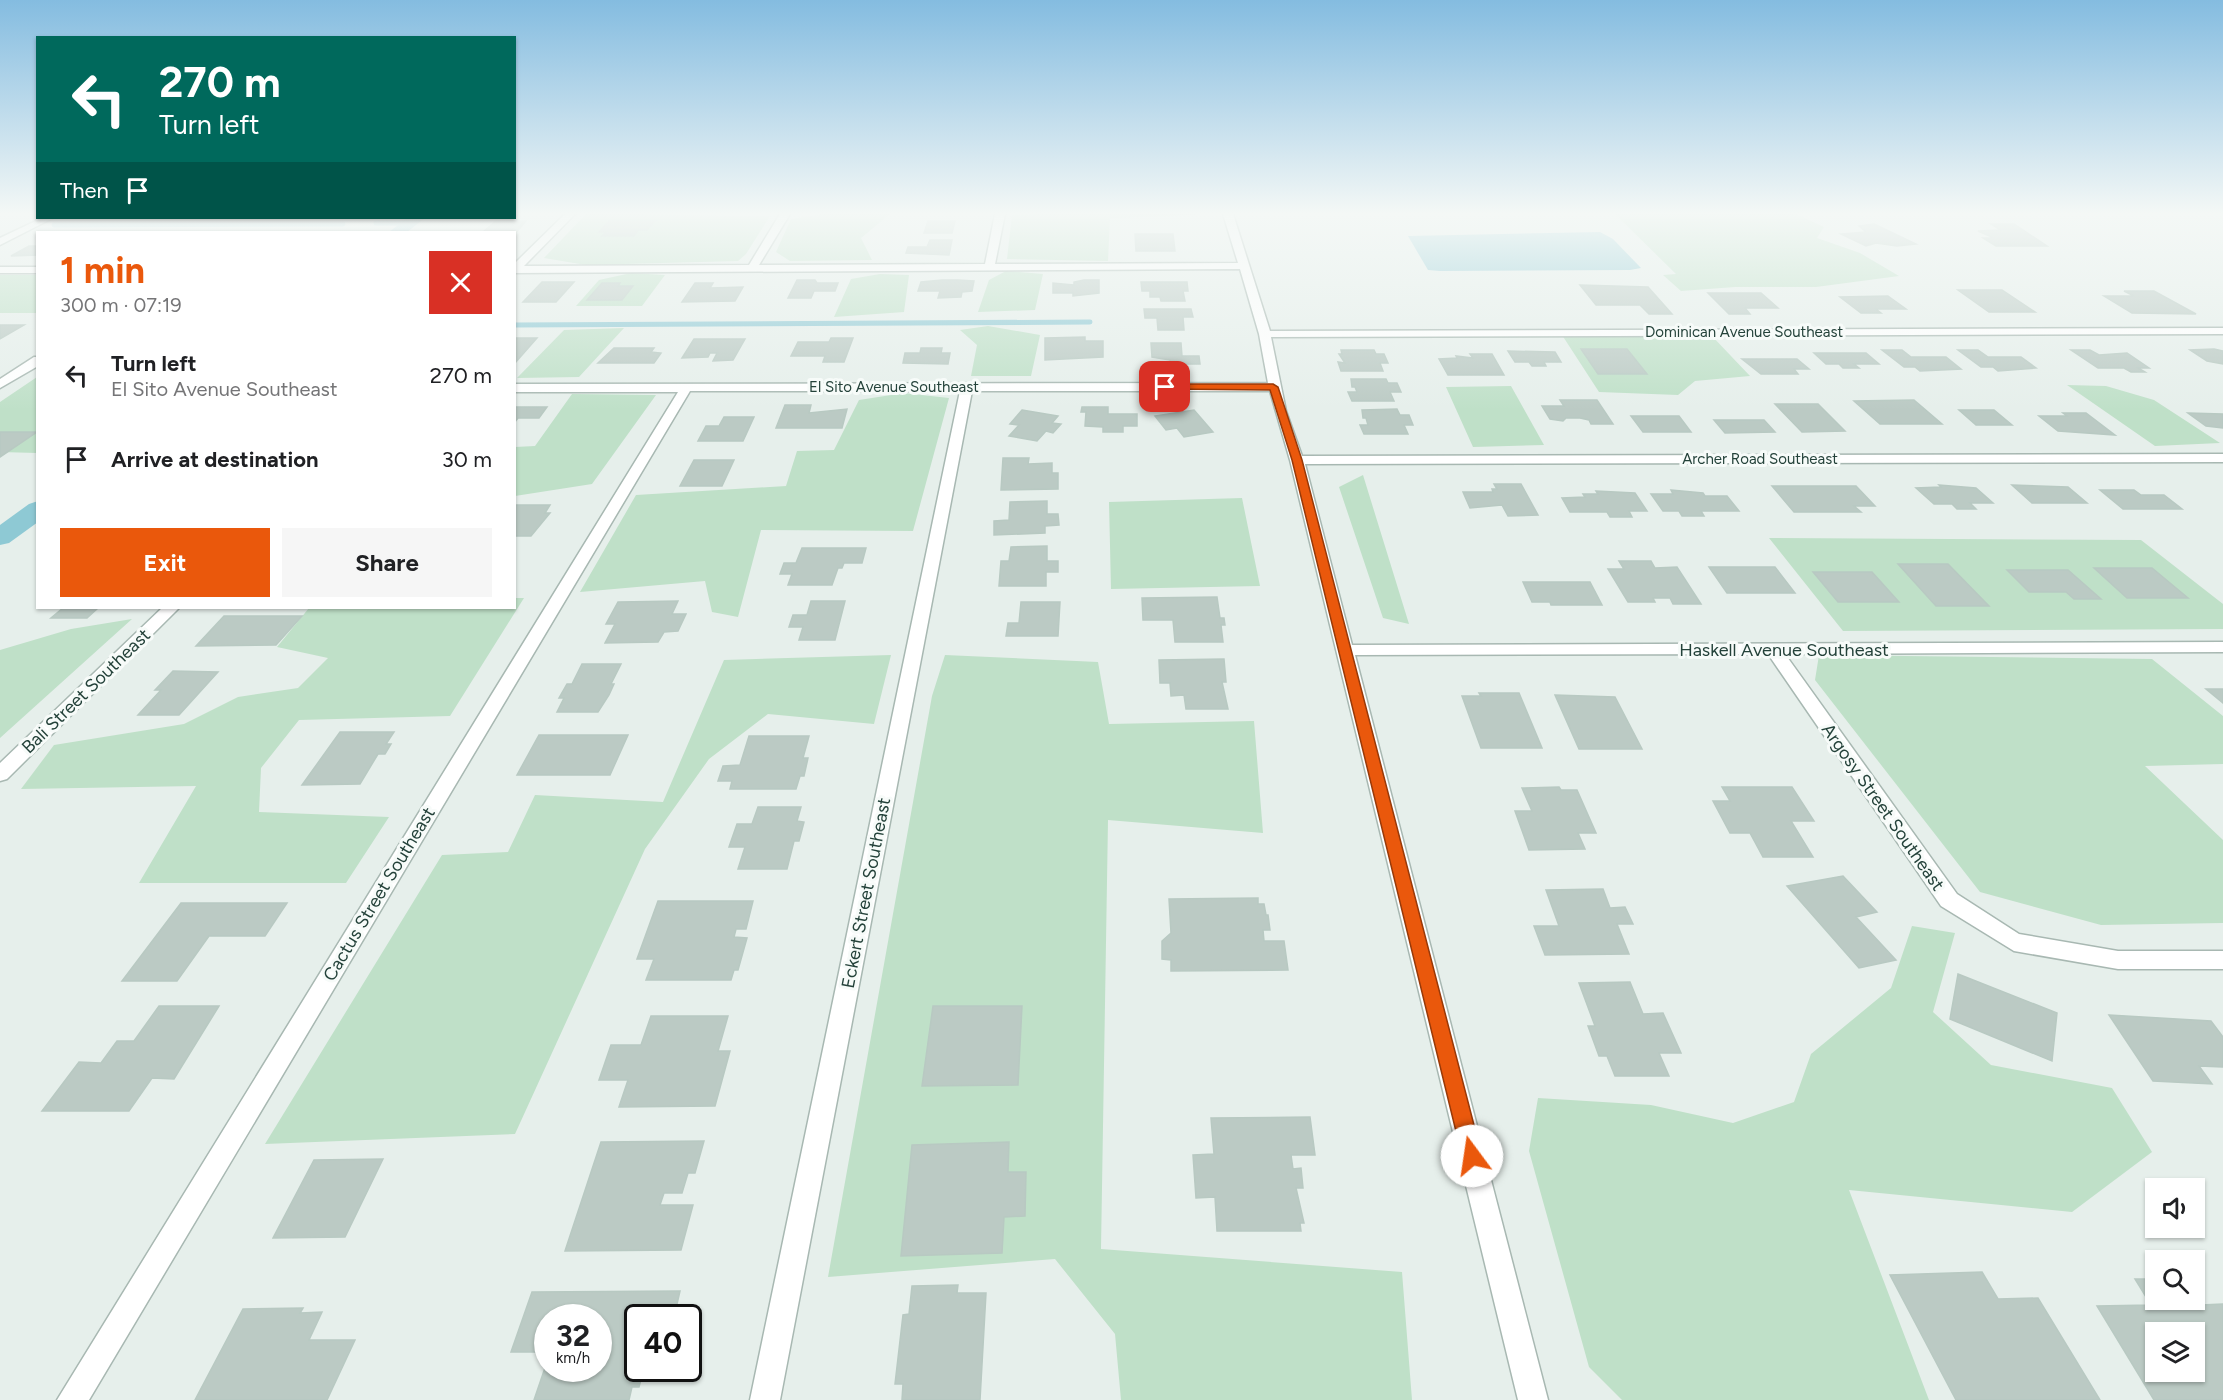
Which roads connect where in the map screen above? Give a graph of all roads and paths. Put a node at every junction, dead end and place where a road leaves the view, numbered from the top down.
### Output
1 (1248, 279) edge
2 (2223, 330) edge
3 (1265, 334) junction
4 (36, 361) edge
5 (0, 368) edge
6 (24, 368) junction
7 (0, 384) edge
8 (967, 386) junction
9 (1273, 387) junction
10 (516, 388) edge
11 (686, 388) junction
12 (2223, 458) edge
13 (1297, 460) junction
14 (170, 609) edge
15 (2223, 647) edge
16 (1345, 650) junction
17 (1774, 650) junction
18 (0, 774) edge
19 (2223, 960) edge
20 (72, 1400) edge
21 (765, 1400) edge
22 (1533, 1400) edge

1 - 3 street
2 - 3 street, Dominican Avenue Southeast
3 - 9 street
4 - 6 street
5 - 6 street
6 - 7 street
8 - 9 street, El Sito Avenue Southeast
8 - 11 street, El Sito Avenue Southeast
8 - 21 street, Eckert Street Southeast
9 - 13 street
10 - 11 street, El Sito Avenue Southeast
11 - 20 street, Cactus Street Southeast
12 - 13 street, Archer Road Southeast
13 - 16 street
14 - 18 street, Bali Street Southeast
15 - 17 street, Haskell Avenue Southeast
16 - 17 street, Haskell Avenue Southeast
16 - 22 street
17 - 19 street, Argosy Street Southeast

